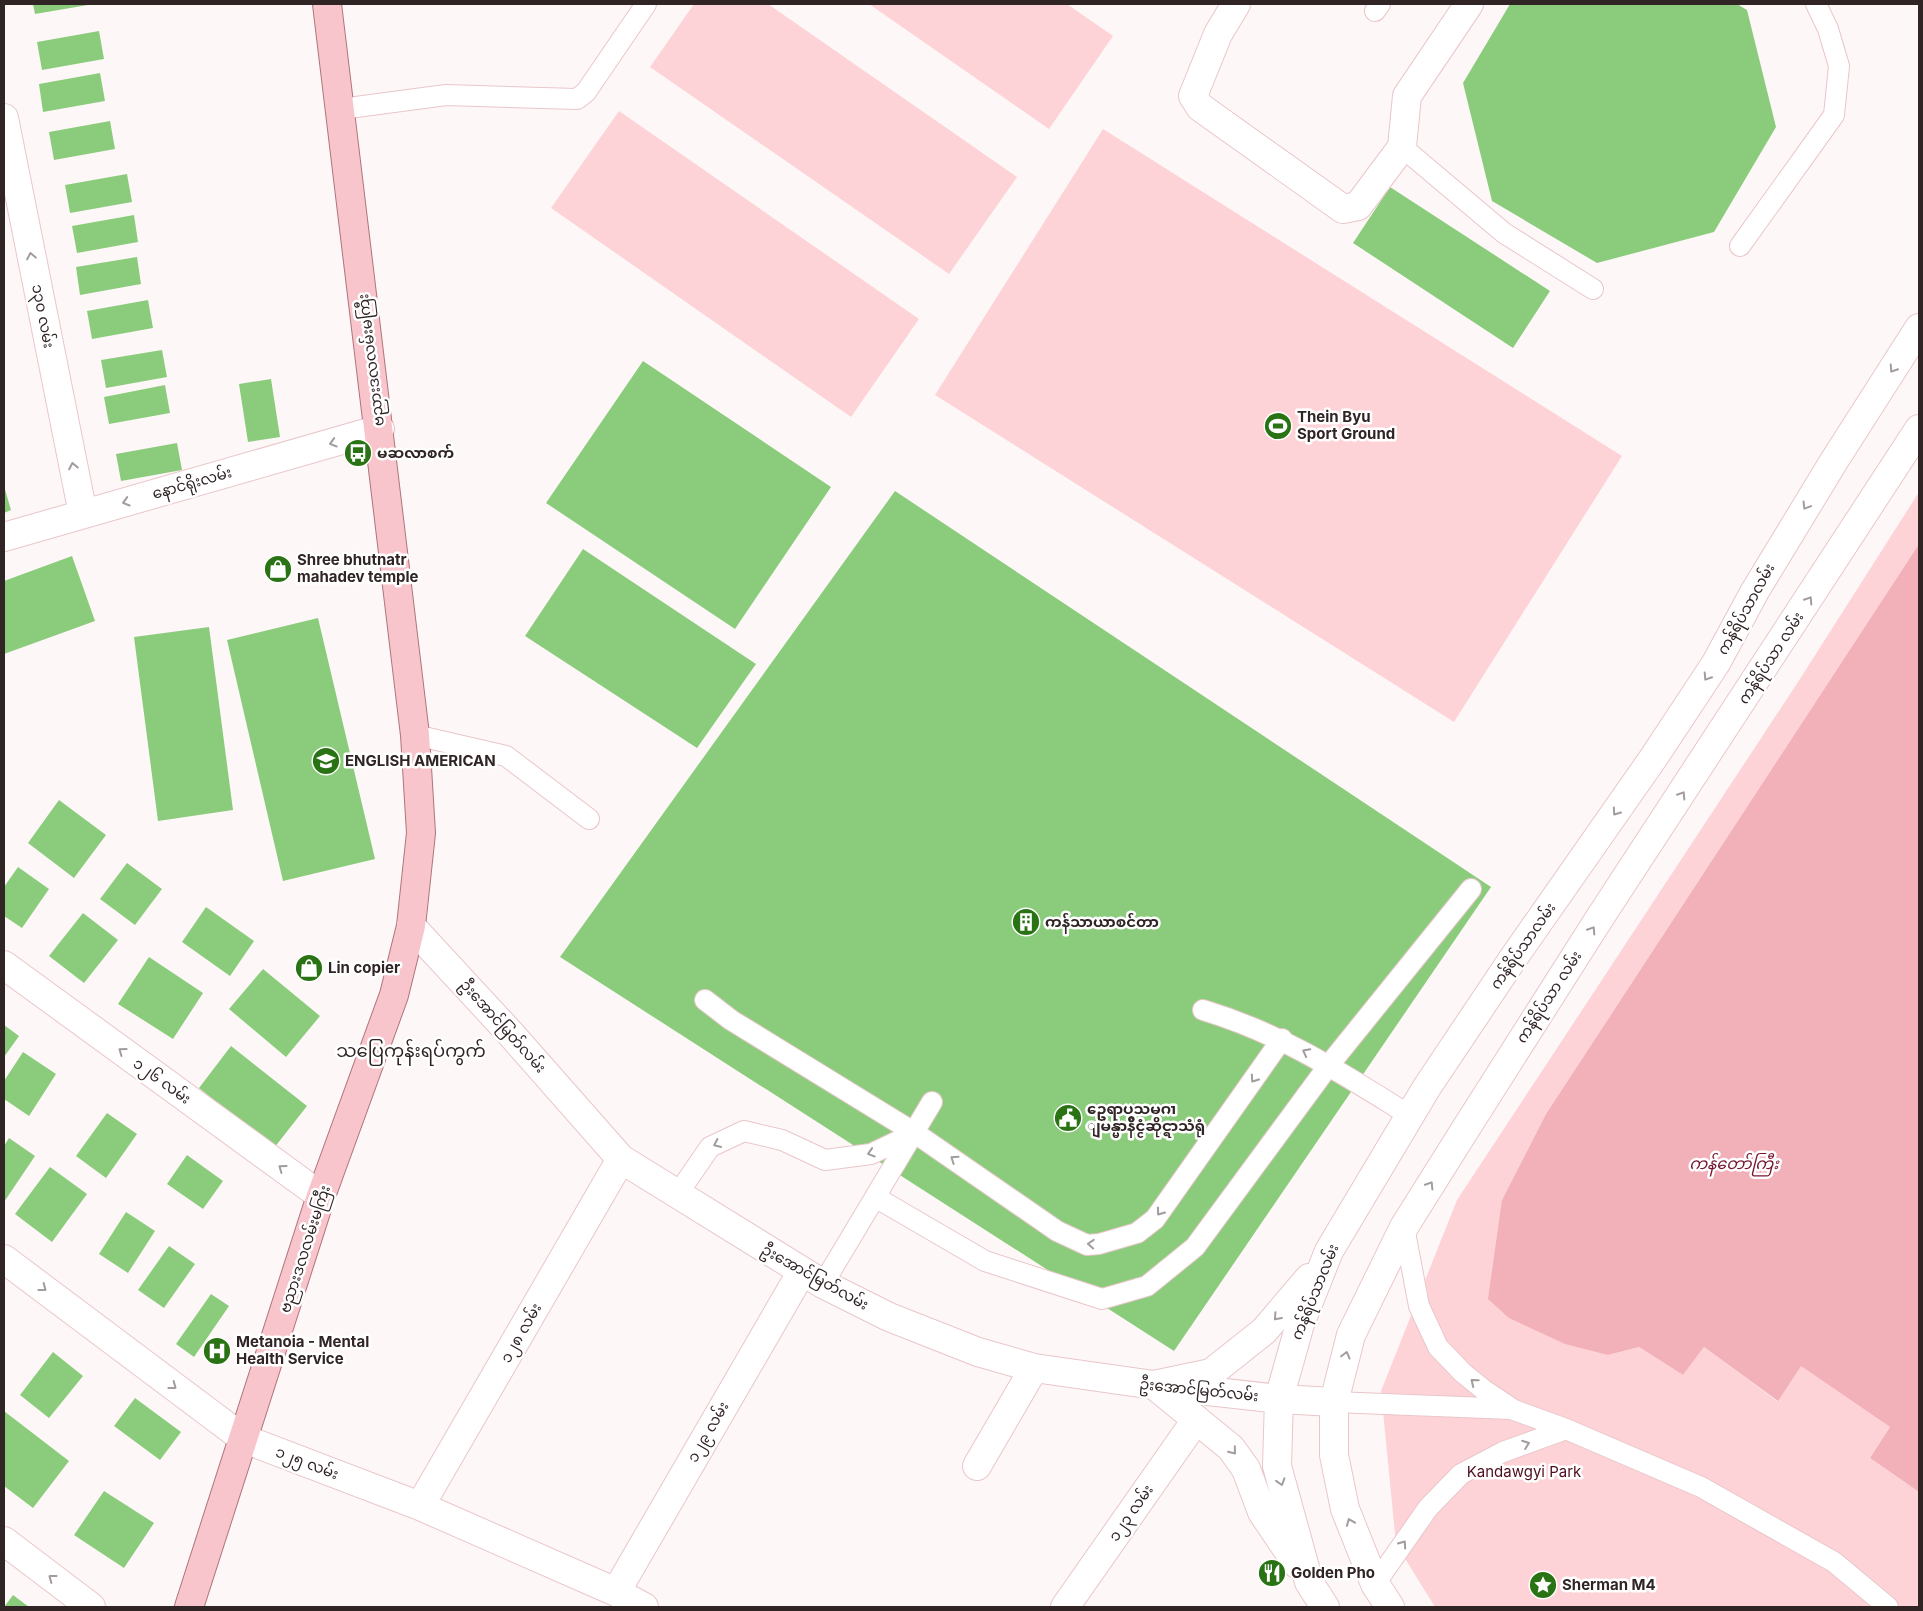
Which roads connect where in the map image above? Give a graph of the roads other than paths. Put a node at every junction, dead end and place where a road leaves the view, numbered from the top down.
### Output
1 (327, 4) edge
2 (646, 4) edge
3 (1236, 4) edge
4 (1469, 4) edge
5 (1816, 4) edge
6 (341, 109) junction
7 (4, 118) edge
8 (1402, 147) junction
9 (1740, 246) dead end
10 (1593, 289) dead end
11 (1919, 328) edge
12 (380, 429) junction
13 (1919, 429) edge
14 (83, 514) junction
15 (4, 537) edge
16 (415, 735) junction
17 (589, 819) dead end
18 (1471, 889) dead end
19 (411, 926) junction
20 (4, 965) edge
21 (705, 1000) dead end
22 (1203, 1010) dead end
23 (1282, 1039) junction
24 (1329, 1065) junction
25 (932, 1102) dead end
26 (1409, 1115) junction
27 (915, 1133) junction
28 (621, 1159) junction
29 (321, 1196) junction
30 (677, 1196) junction
31 (875, 1196) junction
32 (1404, 1227) junction
33 (1329, 1251) junction
34 (4, 1259) edge
35 (812, 1278) junction
36 (1034, 1368) junction
37 (1154, 1385) junction
38 (1279, 1399) junction
39 (1334, 1402) junction
40 (1514, 1410) junction
41 (1196, 1420) junction
42 (1566, 1429) junction
43 (244, 1439) junction
44 (977, 1466) dead end
45 (420, 1506) junction
46 (4, 1542) edge
47 (1309, 1582) junction
48 (1375, 1584) junction
49 (616, 1592) junction
50 (92, 1607) edge
51 (189, 1607) edge
52 (644, 1607) edge
53 (1065, 1607) edge
54 (1324, 1607) edge
55 (1390, 1607) edge
56 (1888, 1607) edge

1 - 6 main road, ဗညားဒလလမ်းမကြီး
2 - 6 lane
3 - 8 street
4 - 8 street
5 - 9 lane
6 - 12 main road, ဗညားဒလလမ်းမကြီး
14 -> 7 street, ၁၃၀ လမ်း
8 - 10 lane
11 -> 26 street, ကန်ရိပ်သာလမ်း
12 -> 14 street, နောင်ရိုးလမ်း
12 - 16 main road, ဗညားဒလလမ်းမကြီး
32 -> 13 street, ကန်ရိပ်သာ လမ်း
14 - 15 street, နောင်ရိုးလမ်း
16 - 17 lane
16 - 19 main road, ဗညားဒလလမ်းမကြီး
18 - 24 lane
19 - 28 street, ဦးအောင်မြတ်လမ်း
19 - 29 main road, ဗညားဒလလမ်းမကြီး
29 -> 20 street, ၁၂၆ လမ်း
21 - 27 lane
22 - 23 lane
24 -> 23 lane
23 -> 27 lane
24 - 26 lane
24 - 31 lane
25 - 27 lane
26 - 33 street, ကန်ရိပ်သာလမ်း
27 -> 30 lane
27 - 31 lane
28 - 30 street, ဦးအောင်မြတ်လမ်း
28 - 45 street, ၁၂၈ လမ်း
29 - 43 main road, ဗညားဒလလမ်းမကြီး
30 - 35 street, ဦးအောင်မြတ်လမ်း
31 - 35 lane
39 -> 32 street, ကန်ရိပ်သာ လမ်း
40 -> 32 lane
33 -> 37 street
33 - 38 street, ကန်ရိပ်သာလမ်း
34 -> 43 street, ၁၂၅ လမ်း
35 - 36 street, ဦးအောင်မြတ်လမ်း
35 - 49 street, ၁၂၉ လမ်း
36 - 37 street, ဦးအောင်မြတ်လမ်း
36 - 44 street
37 - 38 street, ဦးအောင်မြတ်လမ်း
37 - 41 street
38 - 39 street, ဦးအောင်မြတ်လမ်း
38 -> 47 street, ကန်ရိပ်သာလမ်း
39 - 40 lane
48 -> 39 street, ကန်ရိပ်သာ လမ်း
40 - 42 lane
41 -> 47 street
41 - 53 street, ၁၂၃ လမ်း
48 -> 42 lane
42 - 56 lane
43 - 45 street, ၁၂၅ လမ်း
43 - 51 main road, ဗညားဒလလမ်းမကြီး
45 - 49 street, ၁၂၅ လမ်း
50 -> 46 street
47 - 54 street, ကန်ရိပ်သာလမ်း
48 - 55 street, ကန်ရိပ်သာ လမ်း
49 - 52 street, ၁၂၅ လမ်း

